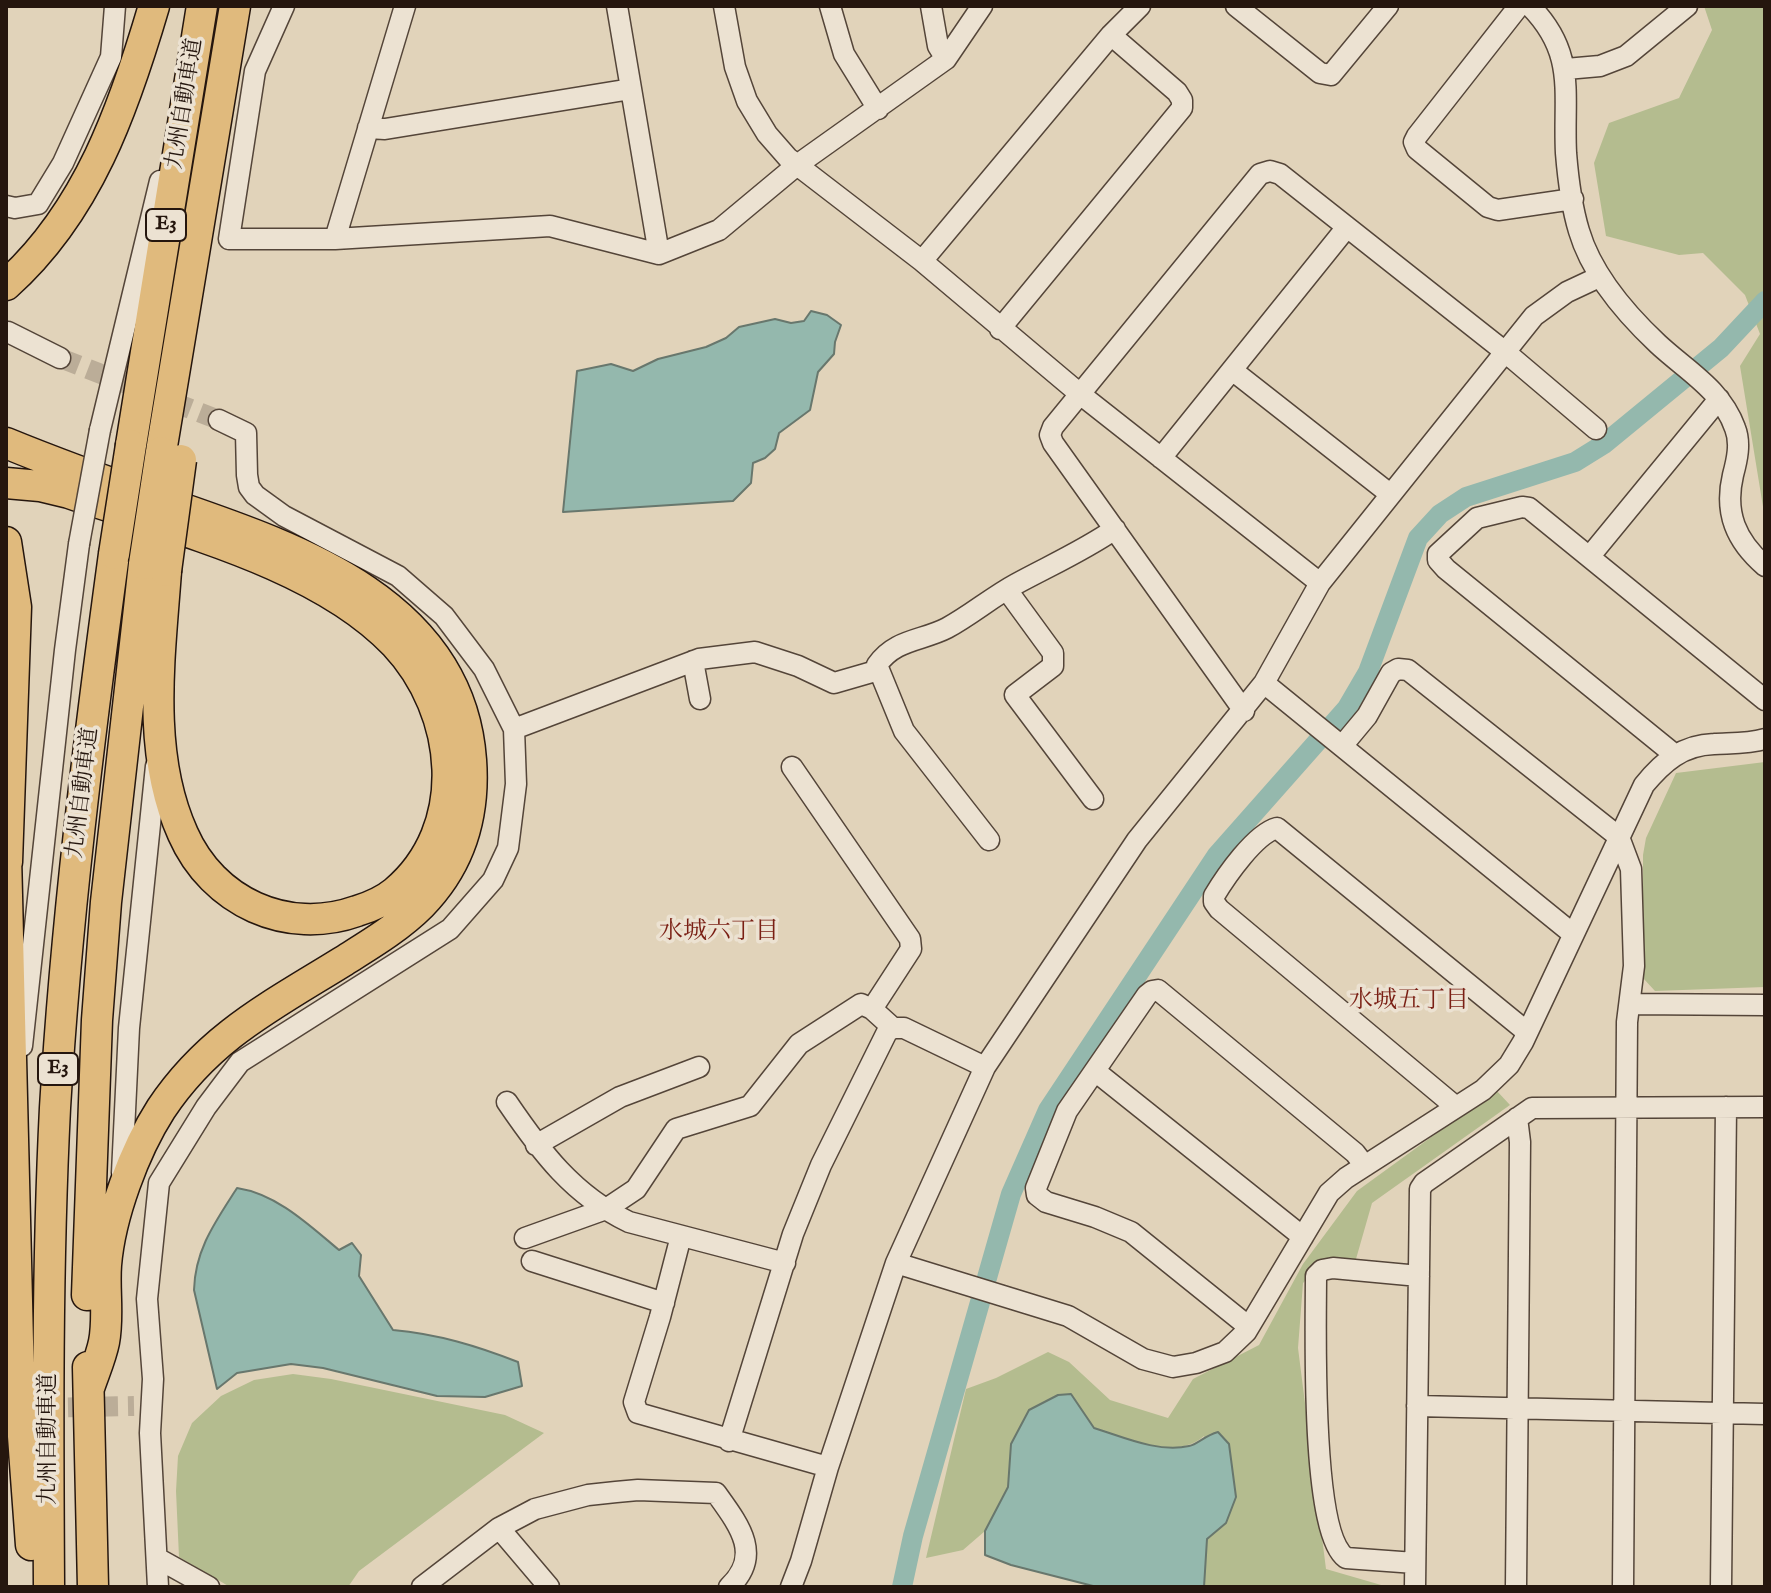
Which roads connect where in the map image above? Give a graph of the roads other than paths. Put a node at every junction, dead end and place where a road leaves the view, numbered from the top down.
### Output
1 (115, 6) edge
2 (154, 6) edge
3 (235, 6) edge
4 (284, 6) edge
5 (405, 6) edge
6 (617, 6) edge
7 (724, 6) edge
8 (830, 6) edge
9 (931, 6) edge
10 (982, 6) edge
11 (1140, 6) edge
12 (1236, 6) edge
13 (1388, 6) edge
14 (1519, 6) edge
15 (1530, 6) edge
16 (1687, 6) edge
17 (200, 13) edge
18 (1111, 35) junction
19 (946, 59) junction
20 (1566, 69) junction
21 (631, 89) junction
22 (878, 109) junction
23 (368, 128) junction
24 (797, 165) junction
25 (1573, 199) junction
26 (6, 206) edge
27 (1347, 227) junction
28 (335, 239) junction
29 (659, 254) junction
30 (922, 261) junction
31 (1599, 277) junction
32 (6, 285) edge
33 (1000, 329) junction
34 (8, 332) dead end
35 (1504, 351) junction
36 (60, 358) tunnel mouth
37 (1232, 370) junction
38 (1080, 394) junction
39 (1719, 399) junction
40 (219, 420) tunnel mouth
41 (1596, 429) dead end
42 (6, 443) edge
43 (1161, 458) junction
44 (6, 483) edge
45 (1390, 494) junction
46 (1115, 529) junction
47 (6, 543) edge
48 (1590, 556) junction
49 (1765, 566) edge
50 (155, 568) junction
51 (1320, 583) junction
52 (1007, 590) junction
53 (693, 661) junction
54 (879, 670) junction
55 (1264, 683) junction
56 (700, 699) dead end
57 (1765, 700) edge
58 (1244, 711) junction
59 (514, 729) junction
60 (161, 731) junction
61 (1765, 739) edge
62 (1342, 746) junction
63 (1675, 755) junction
64 (792, 767) dead end
65 (1093, 799) dead end
66 (1619, 837) junction
67 (989, 840) dead end
68 (6, 855) edge
69 (7, 862) edge
70 (1573, 934) junction
71 (1631, 1004) junction
72 (1765, 1005) edge
73 (872, 1009) junction
74 (893, 1028) junction
75 (1527, 1032) junction
76 (699, 1067) dead end
77 (985, 1067) junction
78 (1095, 1071) junction
79 (507, 1102) dead end
80 (1627, 1106) junction
81 (1456, 1107) junction
82 (1726, 1107) junction
83 (1765, 1107) edge
84 (1517, 1118) junction
85 (12, 1122) junction
86 (536, 1145) junction
87 (1365, 1166) junction
88 (120, 1201) junction
89 (606, 1209) junction
90 (681, 1236) junction
91 (1303, 1237) junction
92 (525, 1238) dead end
93 (532, 1261) dead end
94 (785, 1263) junction
95 (896, 1263) junction
96 (1419, 1276) junction
97 (664, 1303) junction
98 (1249, 1327) junction
99 (89, 1388) junction
100 (1417, 1406) junction
101 (1517, 1408) junction
102 (1624, 1411) junction
103 (1722, 1413) junction
104 (1765, 1414) edge
105 (729, 1441) junction
106 (828, 1467) junction
107 (499, 1528) junction
108 (157, 1558) junction
109 (1415, 1563) junction
110 (34, 1587) edge
111 (49, 1587) edge
112 (93, 1587) edge
113 (158, 1587) edge
114 (209, 1587) edge
115 (422, 1587) edge
116 (549, 1587) edge
117 (729, 1587) edge
118 (791, 1587) edge
119 (1415, 1587) edge
120 (1516, 1587) edge
121 (1623, 1587) edge
122 (1721, 1587) edge

1 - 26 street
2 - 32 highway
3 - 50 highway, 九州自動車道 / E3, bridge
4 - 28 street
5 - 23 street
6 - 21 street
7 - 24 street
8 - 22 street
9 - 19 street
10 - 19 street
11 - 18 street
12 - 13 street
14 - 25 street
15 - 20 street
16 - 20 street
17 - 85 street, bridge
17 - 111 highway, 九州自動車道 / E3, bridge
18 - 30 street
18 - 33 street
19 - 22 street
20 - 25 street
21 - 23 street
21 - 29 street
22 - 24 street
23 - 28 street
24 - 29 street
24 - 30 street
25 - 31 street
27 - 35 street
27 - 37 street
27 - 38 street
28 - 29 street
30 - 33 street
31 - 35 street
31 - 39 street
33 - 38 street
34 - 36 street
35 - 41 street
35 - 45 street
37 - 43 street
37 - 45 street
38 - 43 street
38 - 46 street
39 - 48 street
39 - 49 street
40 - 59 street
42 - 88 highway
43 - 51 street
44 - 60 highway
45 - 51 street
46 - 52 street
46 - 58 street
47 - 69 highway
48 - 57 street
48 - 63 street
50 - 60 highway
50 - 99 highway, 九州自動車道 / E3
51 - 55 street
52 - 54 street
52 - 65 street
53 - 54 street
53 - 56 street
53 - 59 street
54 - 67 street
55 - 58 street
55 - 62 street
58 - 77 street
59 - 108 street
60 - 88 street
61 - 63 street
62 - 66 street
62 - 70 street
63 - 66 street
64 - 73 street
66 - 70 street
66 - 71 street
68 - 69 highway
69 - 85 highway
70 - 75 street
71 - 72 street
71 - 80 street
73 - 74 street
73 - 89 street
74 - 77 street
74 - 94 street
75 - 81 street
75 - 81 street
76 - 86 street
77 - 95 street
78 - 87 street
78 - 91 street
78 - 98 street
79 - 86 street
80 - 82 street
80 - 84 street
80 - 102 street
81 - 87 street
82 - 83 street
82 - 103 street
84 - 96 street
84 - 101 street
85 - 110 highway
86 - 89 street
87 - 91 street
88 - 99 highway
89 - 90 street
89 - 92 street
90 - 94 street
90 - 97 street
91 - 98 street
93 - 97 street
94 - 105 street
95 - 98 street
95 - 106 street
96 - 100 street
96 - 109 street
97 - 105 street
99 - 112 highway, 九州自動車道 / E3
100 - 101 street
100 - 109 street
101 - 102 street
101 - 120 street
102 - 103 street
102 - 121 street
103 - 104 street
103 - 122 street
105 - 106 street
106 - 118 street
107 - 115 street
107 - 116 street
107 - 117 street
108 - 113 street
108 - 114 street
109 - 119 street

